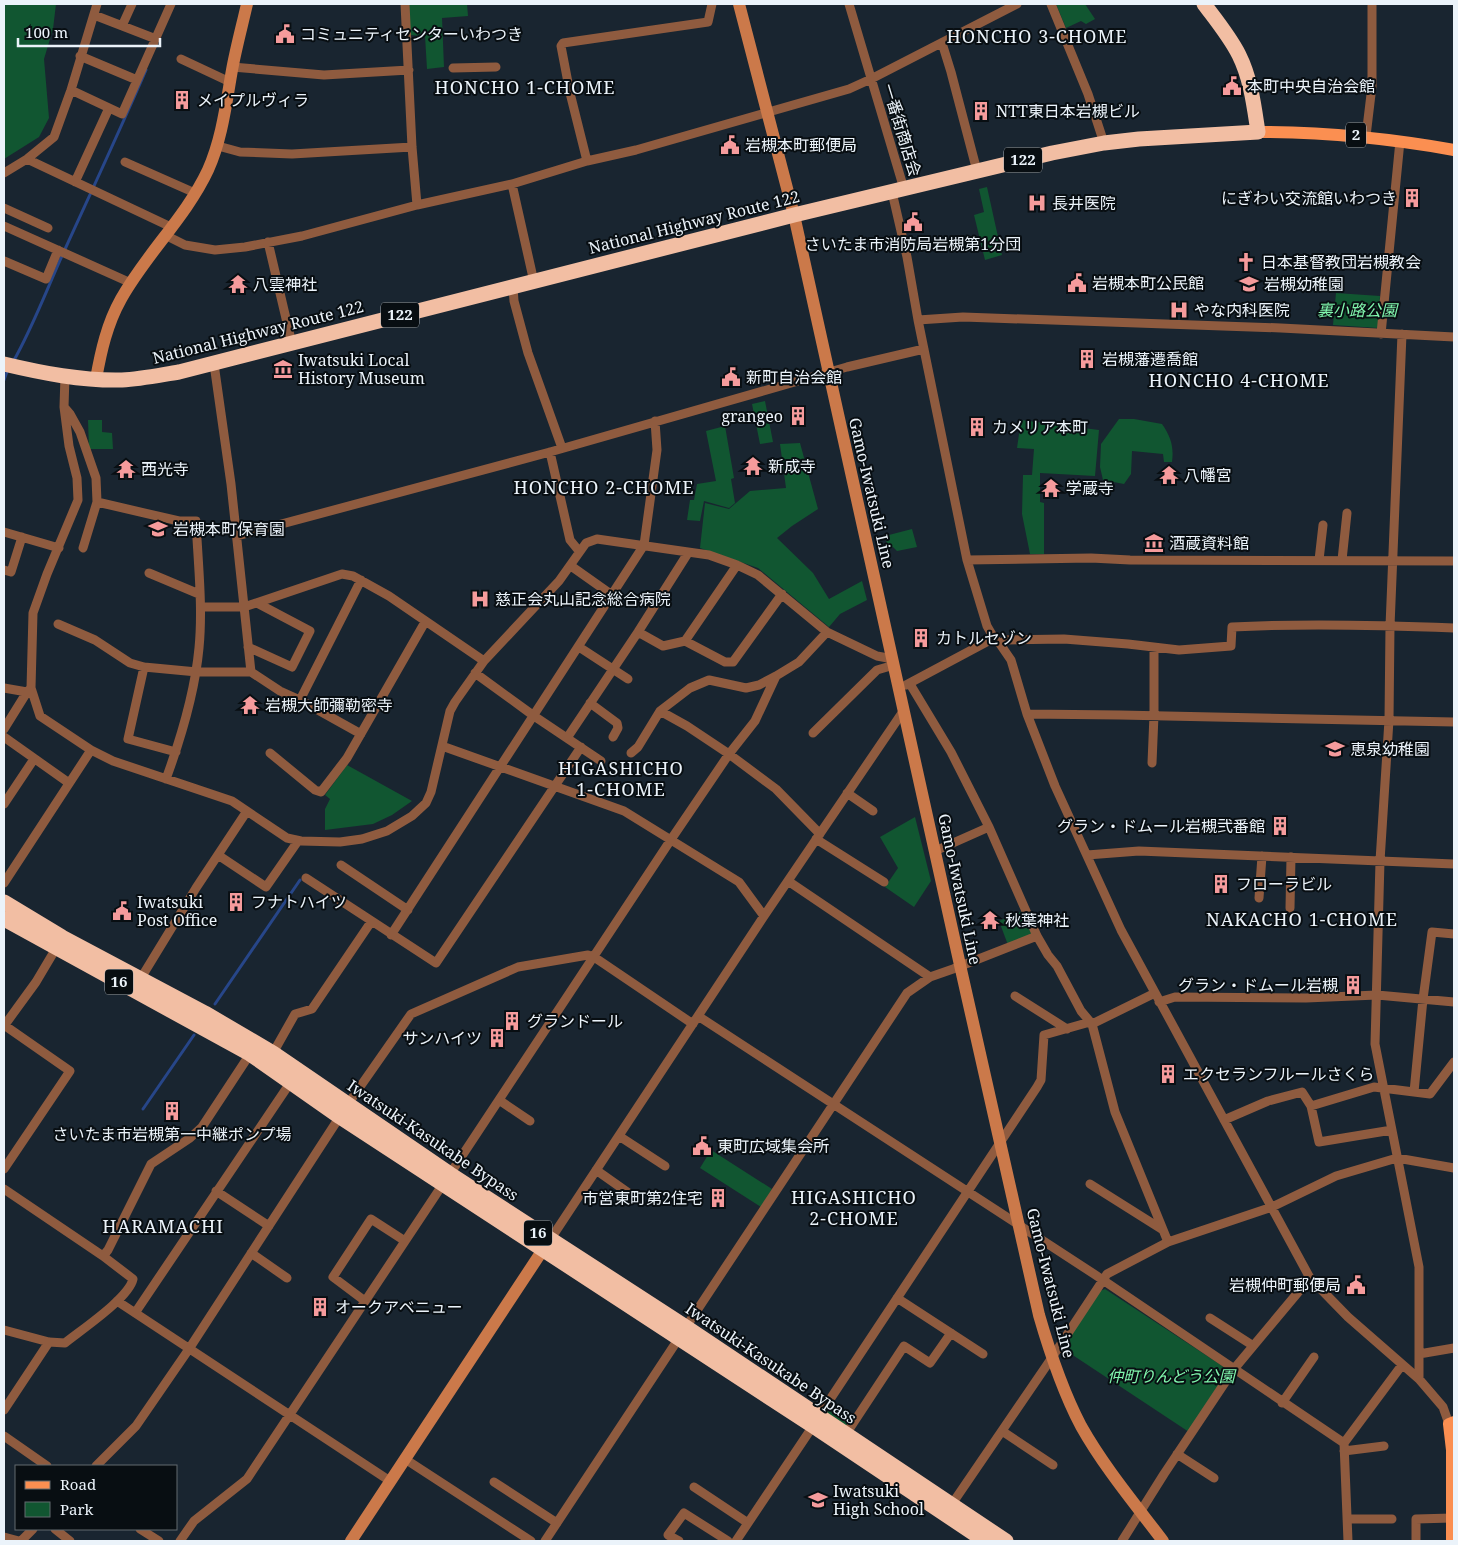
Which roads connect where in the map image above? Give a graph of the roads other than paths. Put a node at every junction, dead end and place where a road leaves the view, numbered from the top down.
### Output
1 (97, 4) edge
2 (132, 4) edge
3 (171, 4) edge
4 (247, 4) edge
5 (405, 4) edge
6 (712, 4) edge
7 (739, 4) edge
8 (849, 4) edge
9 (1017, 4) edge
10 (1051, 4) edge
11 (1204, 4) edge
12 (1372, 4) edge
13 (94, 15) junction
14 (122, 26) junction
15 (156, 39) junction
16 (942, 43) junction
17 (80, 56) junction
18 (181, 59) dead end
19 (232, 67) junction
20 (496, 67) dead end
21 (453, 68) dead end
22 (409, 70) junction
23 (871, 79) junction
24 (136, 80) junction
25 (230, 82) junction
26 (71, 90) junction
27 (109, 108) junction
28 (768, 112) junction
29 (1258, 132) junction
30 (1366, 136) junction
31 (1400, 141) junction
32 (1104, 143) junction
33 (218, 146) junction
34 (412, 147) junction
35 (1454, 150) edge
36 (27, 159) junction
37 (586, 161) junction
38 (125, 162) dead end
39 (977, 171) junction
40 (4, 173) edge
41 (76, 182) junction
42 (512, 184) junction
43 (898, 190) junction
44 (195, 193) junction
45 (417, 205) junction
46 (4, 208) edge
47 (794, 215) junction
48 (4, 226) edge
49 (48, 228) dead end
50 (168, 231) junction
51 (268, 242) junction
52 (58, 250) junction
53 (4, 260) edge
54 (534, 282) junction
55 (131, 283) junction
56 (512, 287) junction
57 (918, 320) junction
58 (1382, 334) junction
59 (1402, 334) junction
60 (1454, 337) edge
61 (292, 344) junction
62 (924, 349) junction
63 (4, 364) edge
64 (214, 364) junction
65 (829, 373) junction
66 (65, 376) junction
67 (96, 379) junction
68 (64, 407) junction
69 (655, 421) junction
70 (562, 448) junction
71 (550, 452) junction
72 (97, 502) junction
73 (1347, 513) dead end
74 (1323, 524) dead end
75 (4, 532) edge
76 (237, 536) junction
77 (22, 537) junction
78 (644, 545) junction
79 (59, 548) junction
80 (83, 548) dead end
81 (580, 551) junction
82 (688, 553) junction
83 (967, 560) junction
84 (1319, 560) junction
85 (1342, 560) junction
86 (1393, 560) junction
87 (1454, 561) edge
88 (737, 565) junction
89 (571, 566) junction
90 (4, 570) edge
91 (149, 573) dead end
92 (361, 580) junction
93 (199, 594) junction
94 (782, 594) junction
95 (612, 595) junction
96 (257, 603) junction
97 (200, 607) junction
98 (244, 607) junction
99 (425, 622) junction
100 (58, 624) dead end
101 (1390, 626) junction
102 (1454, 628) edge
103 (638, 632) junction
104 (828, 632) junction
105 (685, 641) junction
106 (997, 641) junction
107 (248, 647) junction
108 (578, 647) junction
109 (1154, 647) junction
110 (484, 660) junction
111 (894, 662) junction
112 (144, 667) junction
113 (614, 669) junction
114 (196, 672) junction
115 (251, 672) junction
116 (475, 673) junction
117 (776, 676) junction
118 (628, 678) dead end
119 (904, 685) junction
120 (4, 688) edge
121 (29, 690) junction
122 (300, 700) junction
123 (590, 703) junction
124 (904, 710) junction
125 (660, 711) junction
126 (1027, 714) junction
127 (1154, 715) junction
128 (534, 716) junction
129 (1389, 720) junction
130 (1454, 722) edge
131 (4, 729) edge
132 (814, 733) dead end
133 (361, 734) junction
134 (613, 736) dead end
135 (4, 737) edge
136 (567, 738) junction
137 (442, 746) junction
138 (580, 747) junction
139 (91, 750) junction
140 (176, 752) junction
141 (270, 753) dead end
142 (631, 753) dead end
143 (730, 754) junction
144 (34, 759) junction
145 (601, 761) dead end
146 (1152, 763) dead end
147 (501, 768) junction
148 (166, 779) junction
149 (69, 784) junction
150 (554, 787) junction
151 (848, 793) junction
152 (4, 804) edge
153 (247, 811) junction
154 (873, 811) dead end
155 (988, 827) junction
156 (818, 836) junction
157 (298, 841) junction
158 (670, 841) junction
159 (935, 851) junction
160 (218, 855) junction
161 (1087, 855) junction
162 (1262, 856) junction
163 (1291, 857) junction
164 (1380, 861) junction
165 (4, 864) edge
166 (1454, 864) edge
167 (342, 865) dead end
168 (12, 870) junction
169 (306, 878) dead end
170 (788, 881) junction
171 (884, 882) dead end
172 (4, 883) edge
173 (1259, 898) dead end
174 (4, 902) edge
175 (1290, 908) dead end
176 (408, 910) junction
177 (764, 916) junction
178 (4, 919) edge
179 (371, 922) junction
180 (1454, 934) edge
181 (391, 935) junction
182 (1037, 936) junction
183 (59, 943) junction
184 (594, 956) junction
185 (960, 965) junction
186 (930, 976) junction
187 (140, 978) junction
188 (1155, 993) junction
189 (1377, 995) junction
190 (1015, 996) dead end
191 (1422, 999) junction
192 (1160, 1002) junction
193 (1454, 1002) edge
194 (696, 1020) junction
195 (1091, 1023) junction
196 (4, 1026) edge
197 (1067, 1029) junction
198 (273, 1053) junction
199 (250, 1054) junction
200 (1454, 1062) edge
201 (286, 1089) dead end
202 (1384, 1089) junction
203 (1414, 1092) junction
204 (499, 1100) junction
205 (833, 1104) junction
206 (1311, 1106) junction
207 (344, 1110) junction
208 (1224, 1120) junction
209 (530, 1121) dead end
210 (1392, 1130) junction
211 (618, 1136) junction
212 (1001, 1142) junction
213 (1397, 1158) junction
214 (665, 1166) dead end
215 (1454, 1168) edge
216 (4, 1169) edge
217 (596, 1170) junction
218 (446, 1179) junction
219 (1090, 1184) dead end
220 (4, 1189) edge
221 (216, 1191) junction
222 (967, 1192) junction
223 (630, 1194) dead end
224 (1272, 1208) junction
225 (269, 1226) junction
226 (1019, 1226) junction
227 (1163, 1230) junction
228 (405, 1241) junction
229 (1168, 1242) junction
230 (547, 1245) junction
231 (251, 1254) junction
232 (103, 1256) junction
233 (287, 1278) dead end
234 (1310, 1278) junction
235 (1102, 1281) junction
236 (897, 1298) junction
237 (117, 1301) junction
238 (365, 1301) junction
239 (135, 1313) junction
240 (1210, 1318) dead end
241 (4, 1330) edge
242 (682, 1332) junction
243 (951, 1333) junction
244 (49, 1342) junction
245 (1252, 1345) junction
246 (1454, 1348) edge
247 (189, 1349) junction
248 (983, 1354) dead end
249 (1419, 1354) junction
250 (1314, 1358) dead end
251 (1051, 1359) junction
252 (1402, 1365) junction
253 (1234, 1369) junction
254 (1419, 1379) junction
255 (1282, 1403) junction
256 (4, 1410) edge
257 (289, 1414) junction
258 (816, 1421) junction
259 (1452, 1423) edge
260 (1002, 1431) junction
261 (846, 1434) junction
262 (4, 1436) edge
263 (1384, 1446) dead end
264 (1344, 1447) junction
265 (1177, 1454) junction
266 (405, 1459) junction
267 (45, 1465) edge
268 (97, 1465) edge
269 (1053, 1465) dead end
270 (1214, 1478) dead end
271 (390, 1480) junction
272 (494, 1482) dead end
273 (694, 1487) dead end
274 (952, 1504) junction
275 (1141, 1511) junction
276 (1452, 1518) junction
277 (1347, 1519) junction
278 (1392, 1519) dead end
279 (557, 1523) junction
280 (748, 1523) junction
281 (32, 1530) edge
282 (56, 1530) edge
283 (142, 1530) edge
284 (4, 1538) edge
285 (20, 1541) edge
286 (70, 1541) edge
287 (159, 1541) edge
288 (180, 1541) edge
289 (351, 1541) edge
290 (531, 1541) edge
291 (545, 1541) edge
292 (679, 1541) edge
293 (728, 1541) edge
294 (736, 1541) edge
295 (985, 1541) edge
296 (1006, 1541) edge
297 (1122, 1541) edge
298 (1163, 1541) edge
299 (1348, 1541) edge
300 (1416, 1541) edge
301 (1452, 1541) edge

1 - 13 street
2 - 14 street
3 - 15 street
4 - 19 main road
5 - 22 street
6 - 37 street
7 - 28 main road, Gamo-Iwatsuki Line
8 - 23 street, 一番街商店会
9 - 16 street, 一番街商店会
10 - 32 street
11 - 29 highway
12 - 30 street
13 - 14 street
13 - 17 street
14 - 15 street
15 - 24 street
16 - 23 street, 一番街商店会
16 - 39 street
17 - 24 street
17 - 26 street
18 - 25 street
19 - 22 street
19 - 25 main road
20 - 21 street
22 - 34 street
23 - 28 street, 一番街商店会
23 - 43 street, 一番街商店会
24 - 27 street
25 - 33 main road
26 - 27 street
26 - 36 street
27 - 41 street
28 - 37 street, 一番街商店会
28 - 47 main road, Gamo-Iwatsuki Line
29 - 30 main road, 2
29 - 32 highway, National Highway Route 122 / 122
30 - 31 main road, 2
31 - 35 main road, 2
31 - 58 street
32 - 39 highway, National Highway Route 122 / 122
33 - 34 street
33 - 44 main road
34 - 45 street
36 - 40 street
36 - 41 street, 一番街商店会
37 - 42 street, 一番街商店会
38 - 44 street
39 - 43 highway, National Highway Route 122 / 122
41 - 50 street, 一番街商店会
42 - 45 street, 一番街商店会
42 - 54 street
43 - 47 highway, National Highway Route 122 / 122
43 - 57 street, 一番街商店会
44 - 50 main road
45 - 51 street, 一番街商店会
46 - 49 street
47 - 54 highway, National Highway Route 122 / 122
47 - 65 main road, Gamo-Iwatsuki Line
48 - 52 street
50 - 51 street, 一番街商店会
50 - 55 main road
51 - 61 street
52 - 53 street
52 - 55 street
54 - 56 highway, National Highway Route 122 / 122
55 - 67 main road
56 - 61 highway, National Highway Route 122 / 122
56 - 70 street
57 - 58 street
57 - 62 street, 一番街商店会
58 - 59 street
59 - 60 street
59 - 86 street
61 - 64 highway, National Highway Route 122 / 122
62 - 65 street
62 - 83 street, 一番街商店会
63 - 66 highway, National Highway Route 122 / 122
64 - 67 highway, National Highway Route 122 / 122
64 - 76 street
65 - 69 street
65 - 111 main road, Gamo-Iwatsuki Line
66 - 67 highway, National Highway Route 122 / 122
66 - 68 street
68 - 72 street
68 - 79 street
69 - 70 street
69 - 78 street
70 - 71 street
71 - 76 street
71 - 81 street
72 - 80 street
72 - 93 street
73 - 85 street
74 - 84 street
75 - 77 street
76 - 98 street
77 - 79 street
77 - 90 street
78 - 81 street
78 - 82 street
78 - 95 street
79 - 121 street
81 - 89 street
82 - 88 street
82 - 103 street
83 - 84 street
83 - 106 street, 一番街商店会
84 - 85 street
85 - 86 street
86 - 87 street
86 - 101 street
88 - 94 street
88 - 105 street
89 - 95 street
89 - 110 street
91 - 93 street
92 - 96 street
92 - 99 street
92 - 122 street
93 - 97 street
94 - 104 street
94 - 105 street
95 - 108 street
96 - 98 street
96 - 107 street
97 - 98 street
97 - 114 street
98 - 107 street
99 - 110 street
99 - 133 street
100 - 112 street
101 - 102 street
101 - 109 street
101 - 129 street
103 - 105 street
103 - 113 street
104 - 111 street
104 - 117 street
106 - 109 street
106 - 119 street
106 - 126 street, 一番街商店会
107 - 115 street
108 - 113 street
108 - 128 street
109 - 127 street
110 - 116 street
111 - 119 main road, Gamo-Iwatsuki Line
111 - 132 street
112 - 114 street
112 - 140 street
113 - 118 street
113 - 123 street
114 - 115 street
114 - 140 street
115 - 122 street
116 - 128 street
116 - 137 street
117 - 125 street
117 - 143 street
119 - 124 main road, Gamo-Iwatsuki Line
119 - 155 street
120 - 121 street
121 - 131 street
121 - 139 street
122 - 133 street
123 - 134 street
123 - 136 street
124 - 151 street
124 - 159 main road, Gamo-Iwatsuki Line
125 - 142 street
125 - 143 street
126 - 127 street
126 - 161 street, 一番街商店会
127 - 129 street
127 - 146 street
128 - 136 street
128 - 147 street
129 - 130 street
129 - 164 street
133 - 141 street
135 - 144 street
136 - 138 street
137 - 147 street
137 - 157 street
138 - 145 street
138 - 150 street
139 - 148 street
139 - 149 street
140 - 148 street
143 - 156 street
143 - 158 street
144 - 149 street
144 - 152 street
147 - 150 street
147 - 176 street
148 - 153 street
149 - 168 street
150 - 158 street
150 - 181 street
151 - 154 street
151 - 156 street
153 - 157 street
153 - 160 street
155 - 159 street
155 - 182 street
156 - 170 street
156 - 171 street
157 - 160 street
158 - 177 street
158 - 184 street
159 - 185 main road, Gamo-Iwatsuki Line
160 - 187 street
161 - 162 street
161 - 188 street, 一番街商店会
162 - 163 street
162 - 173 street
163 - 164 street
163 - 175 street
164 - 166 street
164 - 189 street
165 - 168 street
167 - 176 street
168 - 172 street
169 - 179 street
170 - 177 street
170 - 186 street
174 - 183 highway, Iwatsuki-Kasukabe Bypass / 16
176 - 181 street
177 - 194 street
178 - 183 highway, Iwatsuki-Kasukabe Bypass / 16
179 - 181 street
179 - 198 street
180 - 191 street
182 - 185 street
182 - 195 street
183 - 187 highway, Iwatsuki-Kasukabe Bypass / 16
183 - 196 street
183 - 199 highway, Iwatsuki-Kasukabe Bypass / 16
184 - 194 street
184 - 204 street
184 - 207 street
185 - 186 street
185 - 212 main road, Gamo-Iwatsuki Line
186 - 205 street
187 - 198 highway, Iwatsuki-Kasukabe Bypass / 16
188 - 192 street, 一番街商店会
188 - 195 street
189 - 191 street
189 - 192 street
189 - 202 street
190 - 197 street
191 - 193 street
191 - 203 street
192 - 208 street, 一番街商店会
194 - 205 street
194 - 211 street
195 - 197 street
195 - 227 street
196 - 216 street
197 - 212 street
198 - 207 highway, Iwatsuki-Kasukabe Bypass / 16
199 - 207 highway, Iwatsuki-Kasukabe Bypass / 16
199 - 232 street
200 - 203 street
201 - 221 street
202 - 203 street
202 - 206 street
202 - 210 street
204 - 209 street
204 - 218 street
205 - 222 street
205 - 242 street
206 - 208 street
206 - 210 street
207 - 218 highway, Iwatsuki-Kasukabe Bypass / 16
207 - 225 street
208 - 224 street, 一番街商店会
210 - 213 street
211 - 214 street
211 - 217 street
212 - 222 street
212 - 226 main road, Gamo-Iwatsuki Line
213 - 215 street
213 - 224 street
213 - 249 street
217 - 223 street
217 - 230 street
218 - 228 street
218 - 230 highway, Iwatsuki-Kasukabe Bypass / 16
219 - 227 street
220 - 232 street
221 - 225 street
221 - 239 street
222 - 226 street
222 - 236 street
224 - 229 street
224 - 234 street, 一番街商店会
225 - 231 street
226 - 235 street
226 - 251 main road, Gamo-Iwatsuki Line
227 - 229 street
228 - 238 street
228 - 238 street
229 - 235 street
230 - 242 highway, Iwatsuki-Kasukabe Bypass / 16
230 - 266 main road
231 - 233 street
231 - 247 street
232 - 237 street
234 - 245 street
234 - 252 street, 一番街商店会
235 - 251 street
235 - 253 street
236 - 243 street
236 - 258 street
237 - 239 street
237 - 244 street
238 - 257 street
239 - 247 street
240 - 245 street
241 - 244 street
242 - 258 highway, Iwatsuki-Kasukabe Bypass / 16
242 - 279 street
243 - 248 street
243 - 261 street
244 - 256 street
245 - 253 street
246 - 249 street
247 - 257 street
247 - 268 street
249 - 254 street
250 - 255 street
251 - 260 street
251 - 275 main road, Gamo-Iwatsuki Line
252 - 254 street, 一番街商店会
252 - 264 street
253 - 255 street
253 - 265 street
254 - 259 street, 一番街商店会
255 - 264 street
257 - 271 street
257 - 288 street
258 - 261 highway, Iwatsuki-Kasukabe Bypass / 16
258 - 280 street
258 - 295 highway, Iwatsuki-Kasukabe Bypass / 16
259 - 276 main road
260 - 269 street
260 - 274 street
261 - 274 highway, Iwatsuki-Kasukabe Bypass / 16
262 - 267 street
263 - 264 street
264 - 277 street
265 - 270 street
265 - 275 street
266 - 271 main road
266 - 290 street
271 - 289 main road
272 - 279 street
273 - 280 street
274 - 296 highway, Iwatsuki-Kasukabe Bypass / 16
275 - 297 street
275 - 298 main road, Gamo-Iwatsuki Line
276 - 300 street
276 - 301 main road
277 - 278 street
277 - 299 street
279 - 291 street
280 - 294 street
281 - 285 street
282 - 286 street
283 - 287 street
284 - 285 street
292 - 293 street

